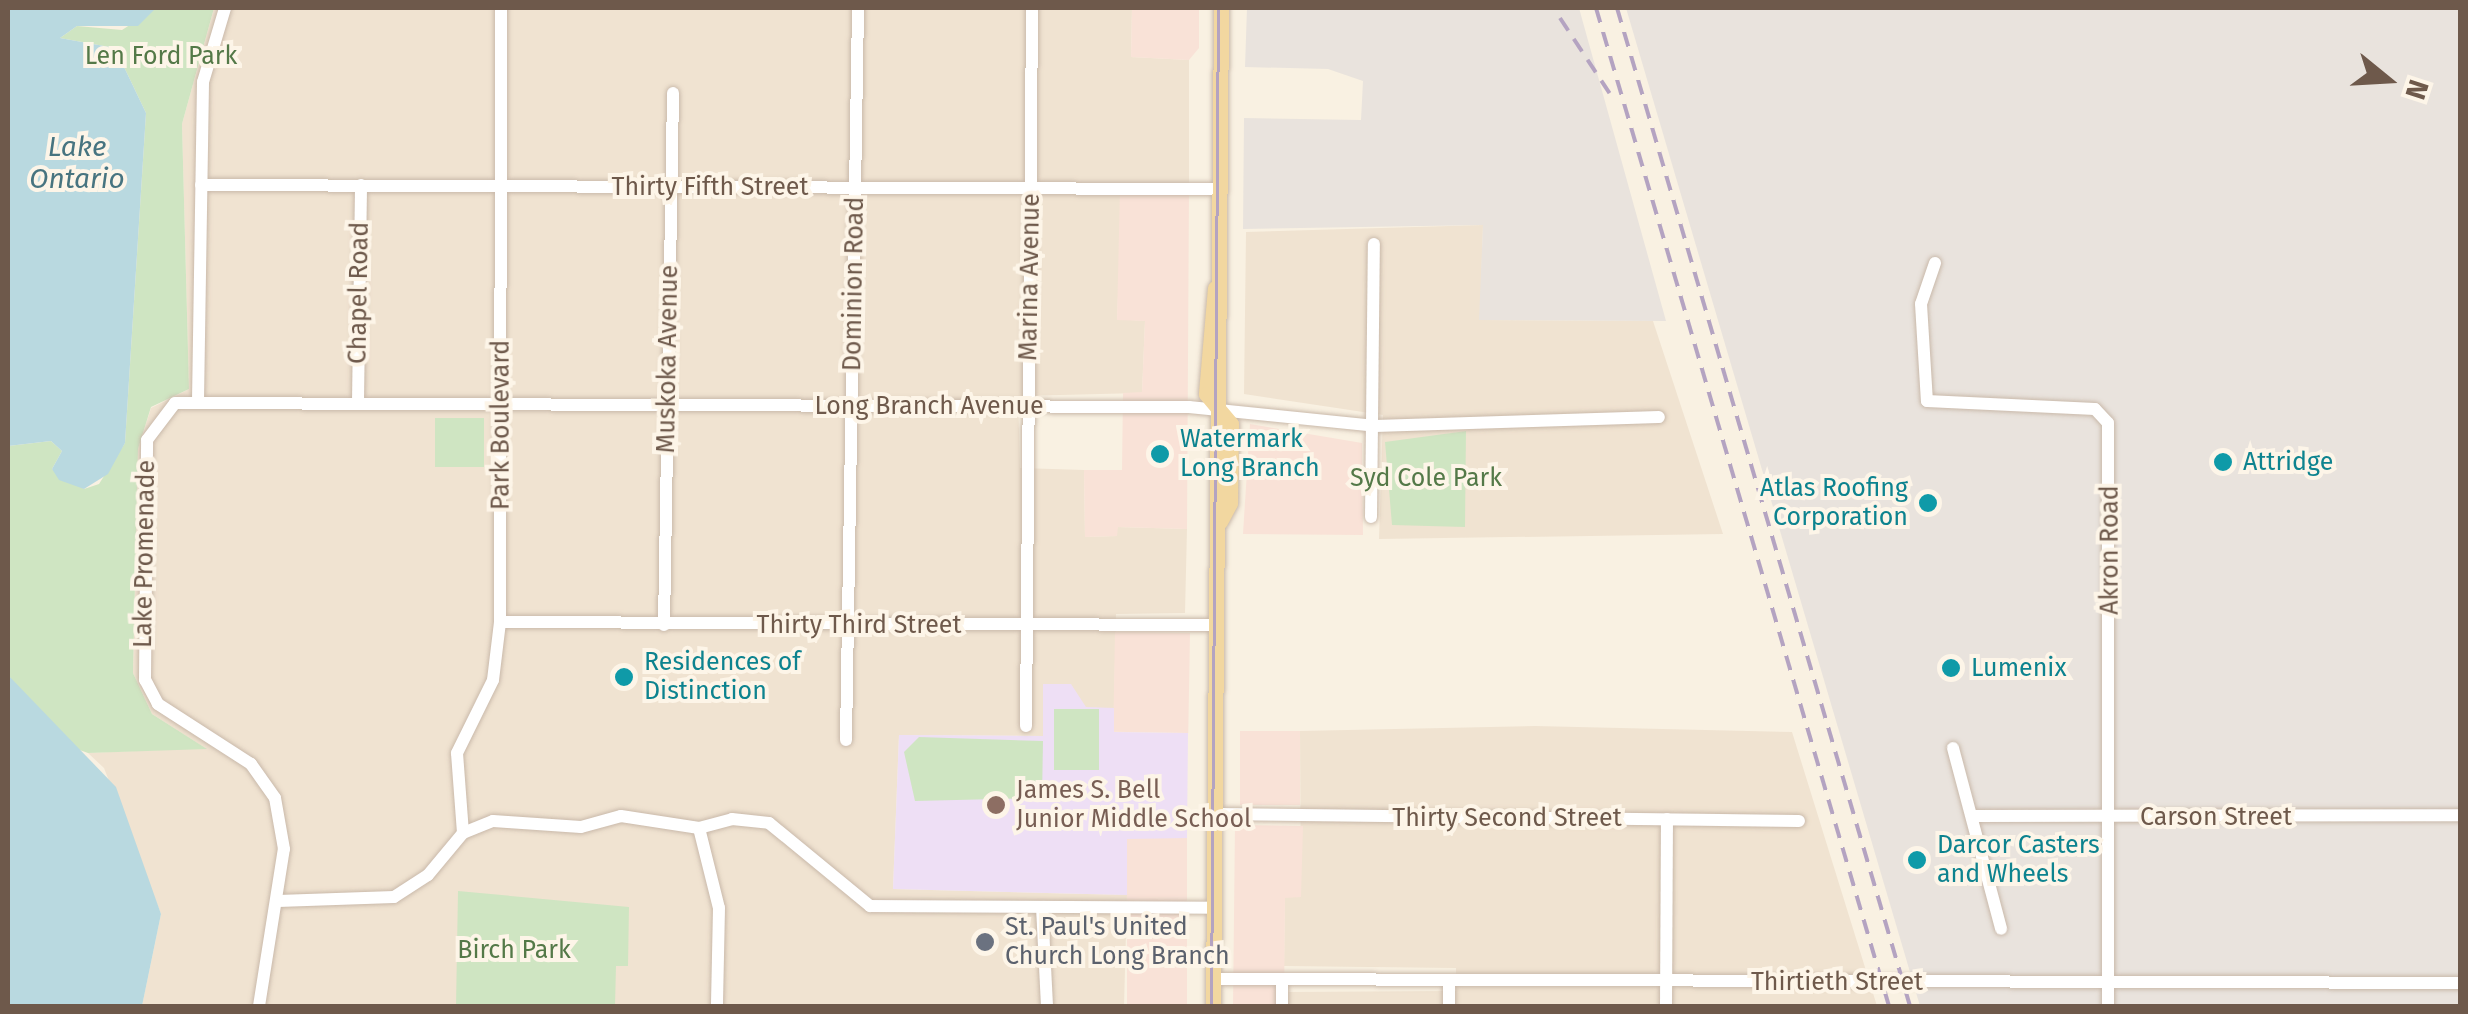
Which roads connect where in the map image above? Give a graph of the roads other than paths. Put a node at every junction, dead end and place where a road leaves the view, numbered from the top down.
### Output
1 (501, 8) edge
2 (858, 8) edge
3 (1032, 8) edge
4 (224, 9) edge
5 (1222, 10) edge
6 (674, 93) dead end
7 (201, 184) junction
8 (361, 185) junction
9 (499, 187) junction
10 (673, 187) junction
11 (856, 188) junction
12 (1032, 189) junction
13 (1219, 189) junction
14 (1374, 244) dead end
15 (1935, 264) dead end
16 (198, 402) junction
17 (358, 402) junction
18 (502, 403) junction
19 (666, 406) junction
20 (852, 406) junction
21 (1027, 407) junction
22 (1218, 408) junction
23 (1659, 417) dead end
24 (1376, 426) junction
25 (1371, 518) dead end
26 (500, 622) junction
27 (853, 623) junction
28 (1217, 624) junction
29 (664, 625) junction
30 (1026, 626) junction
31 (1026, 726) dead end
32 (846, 740) dead end
33 (1953, 748) dead end
34 (1216, 814) junction
35 (1972, 816) junction
36 (2460, 816) edge
37 (2110, 818) junction
38 (1667, 819) junction
39 (1800, 821) dead end
40 (699, 828) junction
41 (463, 833) junction
42 (278, 900) junction
43 (1042, 907) junction
44 (1214, 908) junction
45 (2001, 929) dead end
46 (1214, 979) junction
47 (1282, 979) junction
48 (1666, 980) junction
49 (1449, 981) junction
50 (2460, 983) edge
51 (2108, 984) junction
52 (259, 1006) edge
53 (717, 1006) edge
54 (1047, 1006) edge
55 (1214, 1006) edge
56 (1282, 1006) edge
57 (1449, 1006) edge
58 (1666, 1006) edge
59 (2108, 1006) edge

1 - 9 street, Park Boulevard
2 - 11 street, Dominion Road
3 - 12 street, Marina Avenue
4 - 7 street
5 - 13 main road
6 - 10 street, Muskoka Avenue
7 - 8 street, Thirty Fifth Street
7 - 16 street
8 - 9 street, Thirty Fifth Street
8 - 17 street, Chapel Road
9 - 10 street, Thirty Fifth Street
9 - 18 street, Park Boulevard
10 - 11 street, Thirty Fifth Street
10 - 19 street, Muskoka Avenue
11 - 12 street, Thirty Fifth Street
11 - 20 street, Dominion Road
12 - 13 street, Thirty Fifth Street
12 - 21 street, Marina Avenue
13 - 22 main road
14 - 24 street
15 - 37 street, Akron Road
16 - 17 street, Long Branch Avenue
16 - 42 street, Lake Promenade
17 - 18 street, Long Branch Avenue
18 - 19 street, Long Branch Avenue
18 - 26 street, Park Boulevard
19 - 20 street, Long Branch Avenue
19 - 29 street, Muskoka Avenue
20 - 21 street, Long Branch Avenue
20 - 27 street, Dominion Road
21 - 22 street, Long Branch Avenue
21 - 30 street, Marina Avenue
22 - 24 street, Long Branch Avenue
22 - 28 main road
23 - 24 street, Long Branch Avenue
24 - 25 street
26 - 29 street, Thirty Third Street
26 - 41 street, Park Boulevard
27 - 29 street, Thirty Third Street
27 - 30 street, Thirty Third Street
27 - 32 street, Dominion Road
28 - 30 street, Thirty Third Street
28 - 34 main road
30 - 31 street, Marina Avenue
33 - 35 street
34 - 38 street, Thirty Second Street
34 - 44 main road
35 - 37 street, Carson Street
35 - 45 street
36 - 37 street, Carson Street
37 - 51 street, Akron Road
38 - 39 street, Thirty Second Street
38 - 48 street
40 - 41 street
40 - 43 street
40 - 53 street
41 - 42 street
42 - 52 street, Lake Promenade
43 - 44 street
43 - 54 street
44 - 46 main road
46 - 47 street, Thirtieth Street
46 - 55 main road
47 - 49 street, Thirtieth Street
47 - 56 street
48 - 49 street, Thirtieth Street
48 - 51 street, Thirtieth Street
48 - 58 street
49 - 57 street
50 - 51 street, Thirtieth Street
51 - 59 street, Akron Road

